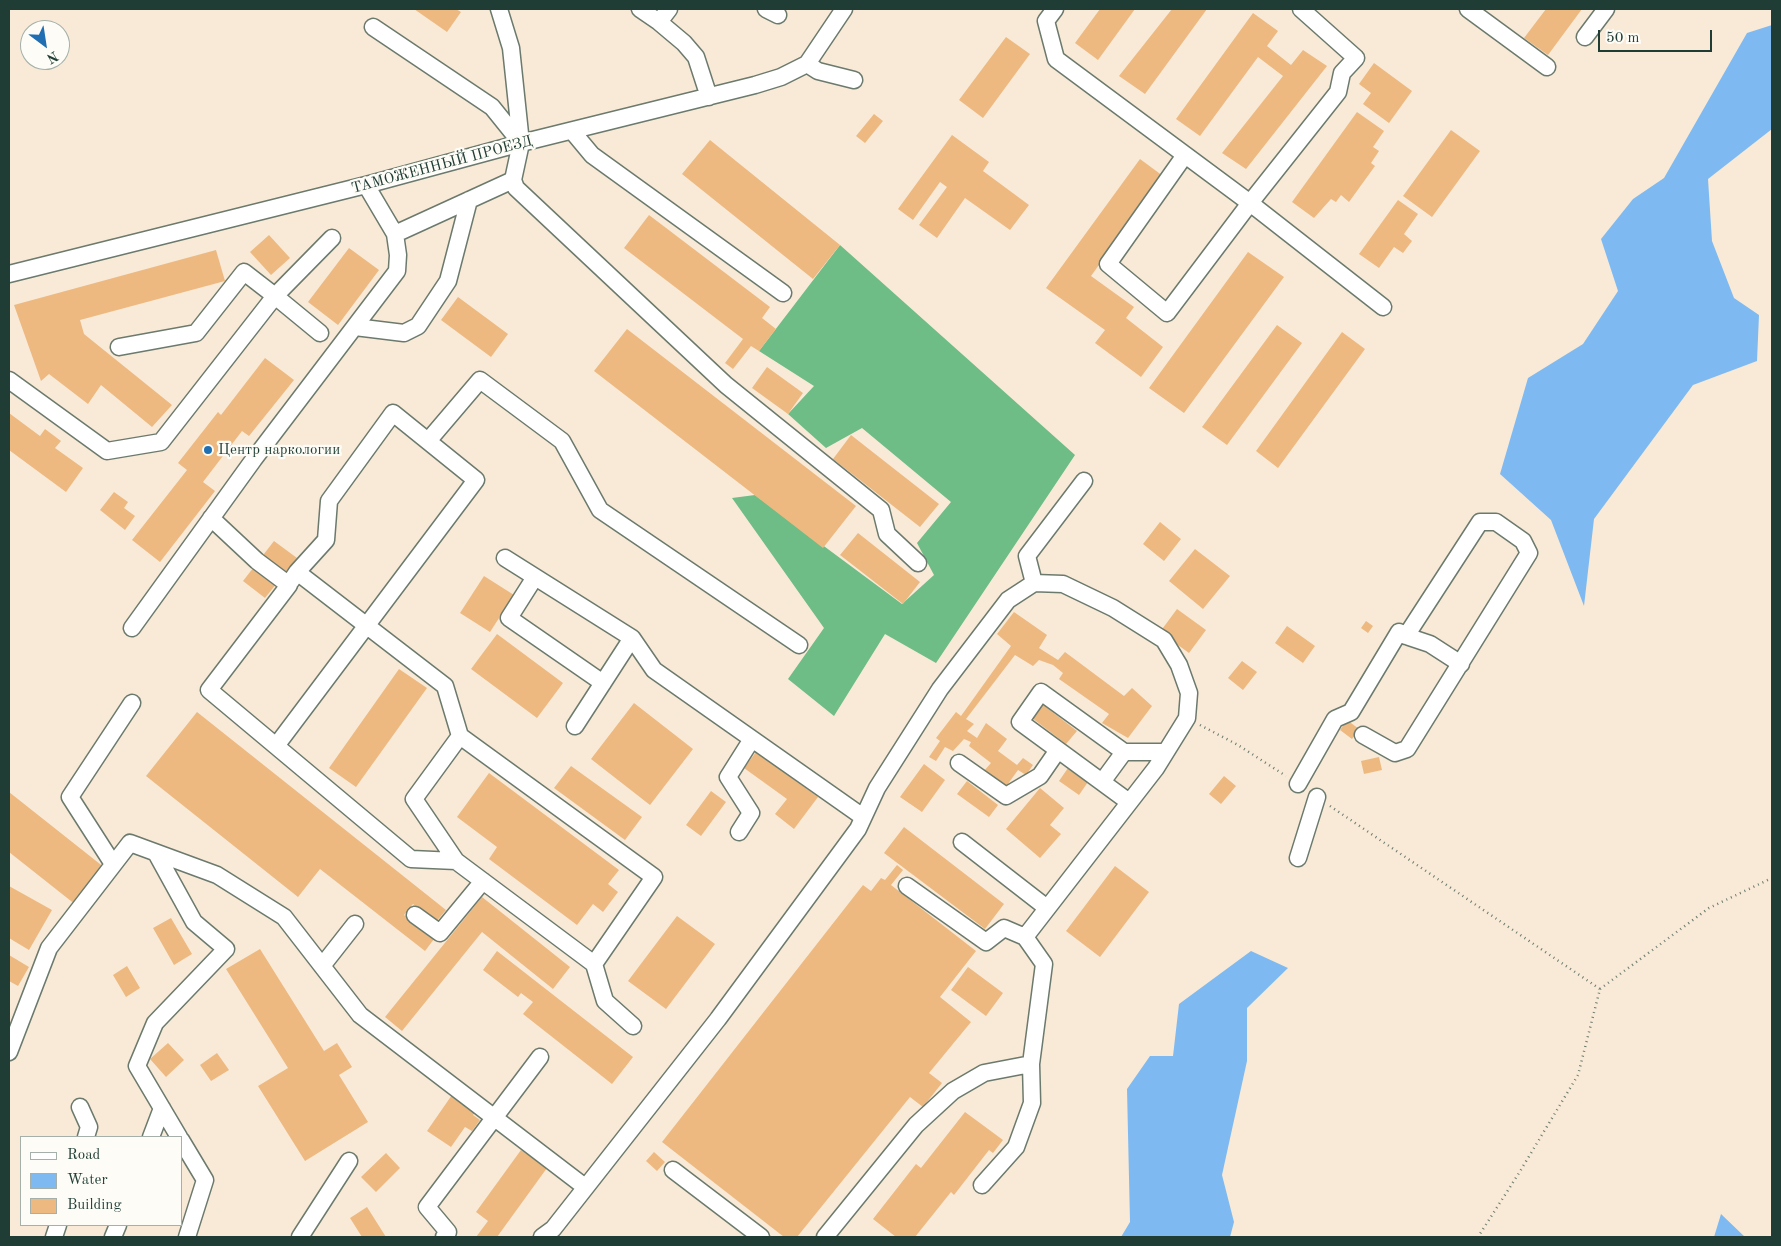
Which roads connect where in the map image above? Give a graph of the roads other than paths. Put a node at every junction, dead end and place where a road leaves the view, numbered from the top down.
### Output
1 (499, 9) edge
2 (640, 9) edge
3 (669, 9) edge
4 (844, 9) edge
5 (1055, 9) edge
6 (1301, 9) edge
7 (1468, 9) edge
8 (1606, 9) edge
9 (659, 22) junction
10 (373, 28) dead end
11 (1585, 37) dead end
12 (807, 64) junction
13 (1547, 67) dead end
14 (854, 80) dead end
15 (709, 96) junction
16 (572, 130) junction
17 (521, 143) junction
18 (1185, 155) junction
19 (513, 180) junction
20 (366, 185) junction
21 (469, 200) junction
22 (1250, 203) junction
23 (395, 234) junction
24 (332, 238) dead end
25 (9, 274) edge
26 (784, 293) dead end
27 (275, 296) junction
28 (1383, 307) dead end
29 (355, 327) junction
30 (320, 333) dead end
31 (119, 347) dead end
32 (9, 380) edge
33 (428, 441) junction
34 (1084, 481) dead end
35 (211, 518) junction
36 (505, 558) dead end
37 (918, 563) dead end
38 (535, 577) junction
39 (293, 579) junction
40 (1034, 583) junction
41 (366, 625) junction
42 (132, 628) dead end
43 (1406, 636) junction
44 (632, 638) junction
45 (799, 645) dead end
46 (1460, 664) junction
47 (603, 683) junction
48 (132, 703) dead end
49 (575, 726) dead end
50 (1363, 735) dead end
51 (460, 736) junction
52 (752, 739) junction
53 (276, 746) junction
54 (1058, 750) junction
55 (1124, 752) junction
56 (1165, 752) junction
57 (959, 763) dead end
58 (1102, 782) junction
59 (1298, 784) road end
60 (1317, 797) road end
61 (1129, 802) junction
62 (864, 816) junction
63 (739, 832) dead end
64 (962, 842) dead end
65 (156, 853) junction
66 (1298, 858) dead end
67 (456, 861) junction
68 (113, 864) junction
69 (483, 881) junction
70 (906, 886) dead end
71 (1047, 908) junction
72 (415, 915) dead end
73 (355, 924) dead end
74 (1025, 937) junction
75 (594, 964) junction
76 (322, 966) junction
77 (634, 1026) dead end
78 (9, 1052) edge
79 (540, 1057) dead end
80 (1031, 1064) junction
81 (80, 1107) dead end
82 (162, 1108) junction
83 (494, 1117) junction
84 (86, 1136) edge
85 (151, 1136) edge
86 (178, 1136) edge
87 (182, 1142) edge
88 (349, 1161) dead end
89 (673, 1170) dead end
90 (982, 1185) dead end
91 (586, 1187) junction
92 (187, 1237) edge
93 (300, 1237) edge
94 (444, 1237) edge
95 (542, 1237) edge
96 (761, 1237) edge
97 (825, 1237) edge

1 - 17 street
2 - 9 street
3 - 9 street
4 - 12 street, ТАМОЖЕННЫЙ ПРОЕЗД
5 - 18 street
6 - 22 street
7 - 13 street
8 - 11 street
9 - 15 street
10 - 17 street
12 - 14 street
12 - 15 street, ТАМОЖЕННЫЙ ПРОЕЗД
15 - 16 street, ТАМОЖЕННЫЙ ПРОЕЗД
16 - 17 street, ТАМОЖЕННЫЙ ПРОЕЗД
16 - 26 street
17 - 19 street
17 - 20 street, ТАМОЖЕННЫЙ ПРОЕЗД
18 - 22 street
18 - 22 street
19 - 21 street
19 - 37 street
20 - 23 street
20 - 25 street, ТАМОЖЕННЫЙ ПРОЕЗД
21 - 23 street
21 - 29 street
22 - 28 street
23 - 29 street
24 - 27 street
27 - 30 street
27 - 31 street
27 - 32 street
29 - 35 street
33 - 39 street
33 - 41 street
33 - 45 street
34 - 40 street
35 - 39 street
35 - 42 street
36 - 38 street
38 - 44 street
38 - 47 street
39 - 41 street
39 - 53 street
40 - 56 street
40 - 62 street
41 - 51 street
41 - 53 street
43 - 46 street
43 - 46 street
43 - 59 street
44 - 47 street
44 - 52 street
46 - 50 street
47 - 49 street
48 - 68 street
51 - 67 street
51 - 75 street
52 - 62 street
52 - 63 street
53 - 67 street
54 - 55 street
54 - 57 street
54 - 58 street
55 - 56 street
55 - 58 street
56 - 61 street
58 - 61 street
60 - 66 street
61 - 71 street
62 - 91 street
64 - 71 street
65 - 68 street
65 - 76 street
65 - 82 street
67 - 69 street
68 - 78 street
69 - 72 street
69 - 75 street
70 - 74 street
71 - 74 street
73 - 76 street
74 - 80 street
75 - 77 street
76 - 83 street
79 - 83 street
80 - 90 street
80 - 97 street
81 - 84 street
82 - 85 street
82 - 86 street
83 - 91 street
83 - 94 street
87 - 92 street
88 - 93 street
89 - 96 street
91 - 95 street

